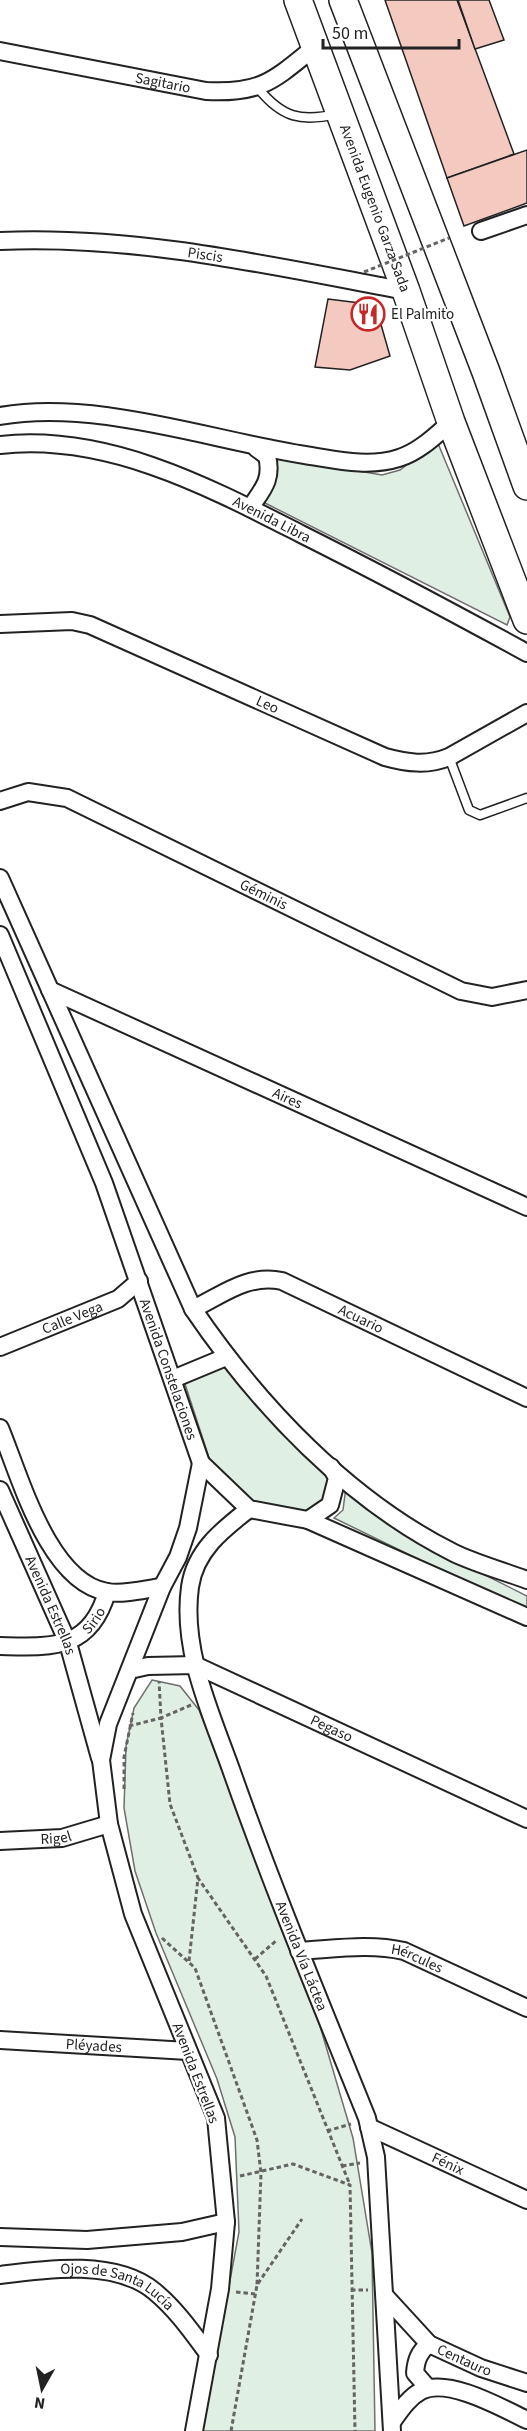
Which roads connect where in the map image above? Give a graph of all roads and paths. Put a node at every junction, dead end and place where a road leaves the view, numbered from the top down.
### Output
1 (298, 0) edge
2 (343, 0) edge
3 (316, 46) junction
4 (0, 51) edge
5 (258, 88) junction
6 (341, 113) junction
7 (527, 215) edge
8 (481, 231) dead end
9 (449, 238) dead end
10 (0, 241) edge
11 (364, 272) dead end
12 (406, 291) junction
13 (0, 416) edge
14 (451, 422) junction
15 (0, 445) edge
16 (256, 448) junction
17 (527, 486) edge
18 (250, 508) junction
19 (527, 620) edge
20 (0, 624) edge
21 (527, 653) edge
22 (527, 713) edge
23 (448, 757) junction
24 (527, 798) edge
25 (0, 801) edge
26 (0, 878) edge
27 (0, 935) edge
28 (50, 990) junction
29 (527, 990) edge
30 (527, 1206) edge
31 (139, 1281) junction
32 (193, 1309) junction
33 (0, 1347) edge
34 (226, 1357) junction
35 (173, 1379) junction
36 (527, 1398) edge
37 (0, 1428) edge
38 (201, 1463) junction
39 (331, 1467) junction
40 (0, 1490) edge
41 (249, 1509) junction
42 (308, 1520) junction
43 (527, 1580) edge
44 (162, 1587) junction
45 (107, 1592) junction
46 (527, 1617) edge
47 (68, 1643) junction
48 (0, 1646) edge
49 (195, 1665) junction
50 (129, 1670) junction
51 (159, 1679) junction
52 (152, 1680) dead end
53 (170, 1682) dead end
54 (192, 1698) dead end
55 (134, 1708) dead end
56 (161, 1718) junction
57 (129, 1726) junction
58 (101, 1760) junction
59 (123, 1798) dead end
60 (527, 1819) edge
61 (109, 1824) junction
62 (0, 1841) edge
63 (198, 1878) junction
64 (291, 1930) junction
65 (299, 1951) junction
66 (254, 1960) junction
67 (189, 1962) dead end
68 (527, 2008) edge
69 (0, 2040) edge
70 (188, 2051) junction
71 (346, 2114) dead end
72 (368, 2123) junction
73 (349, 2125) junction
74 (327, 2131) junction
75 (351, 2131) dead end
76 (358, 2155) dead end
77 (261, 2173) junction
78 (362, 2174) dead end
79 (222, 2177) junction
80 (350, 2185) junction
81 (527, 2200) edge
82 (302, 2219) dead end
83 (226, 2222) junction
84 (0, 2237) edge
85 (0, 2275) edge
86 (257, 2285) junction
87 (385, 2296) junction
88 (429, 2344) junction
89 (209, 2355) junction
90 (527, 2383) edge
91 (428, 2388) junction
92 (527, 2420) edge
93 (392, 2426) edge
94 (194, 2431) edge
95 (231, 2431) edge
96 (355, 2431) edge

1 - 3 highway, Avenida Eugenio Garza Sada
2 - 17 highway
3 - 5 street, Sagitario
3 - 6 highway, Avenida Eugenio Garza Sada
4 - 5 street, Sagitario
5 - 6 lane
6 - 12 highway, Avenida Eugenio Garza Sada
7 - 8 street
9 - 11 path, bridge
10 - 12 street, Piscis
12 - 14 highway, Avenida Eugenio Garza Sada
13 - 16 street
14 - 16 street
14 - 19 highway, Avenida Eugenio Garza Sada
15 - 18 street, Avenida Libra
16 - 18 street
18 - 21 street, Avenida Libra
20 - 23 street, Leo
22 - 23 street, Leo
23 - 24 lane
25 - 29 street, Géminis
26 - 28 street
27 - 31 street, Avenida Constelaciones
28 - 30 street, Aires
28 - 32 street
31 - 33 street, Calle Vega
31 - 35 street, Avenida Constelaciones
32 - 34 street
32 - 36 street, Acuario
34 - 35 street
34 - 39 street
35 - 38 street, Avenida Constelaciones
37 - 45 street, Avenida Estrellas
38 - 41 street, Avenida Constelaciones
38 - 44 street
39 - 42 street
39 - 43 street
40 - 47 street, Avenida Estrellas
41 - 42 street
41 - 49 street, Avenida Vía Láctea
42 - 46 street
44 - 45 street
44 - 50 street
45 - 47 street, Sirio
47 - 48 street, Sirio
47 - 58 street, Avenida Estrellas
49 - 50 street, Pegaso
49 - 60 street, Pegaso
49 - 64 street, Avenida Vía Láctea
50 - 58 street, Avenida Estrellas
51 - 52 path
51 - 53 path
51 - 56 path
54 - 56 path
55 - 57 path
56 - 57 path
56 - 63 path
57 - 59 path
58 - 61 street, Avenida Estrellas
61 - 62 street, Rigel
61 - 70 street, Avenida Estrellas
63 - 66 path
63 - 67 path
64 - 65 street, Avenida Vía Láctea
64 - 66 path
65 - 68 street, Hércules
65 - 72 street, Avenida Vía Láctea
66 - 74 path
69 - 70 street, Pléyades
70 - 79 street, Avenida Estrellas
71 - 73 path
72 - 73 path
72 - 81 street, Fénix
72 - 87 street, Avenida Vía Láctea
73 - 74 path
73 - 75 path
74 - 80 path
76 - 78 path
77 - 79 path
77 - 80 path
77 - 86 path
79 - 83 street, Avenida Estrellas
80 - 96 path
82 - 86 path
83 - 84 street
83 - 89 street, Avenida Estrellas
85 - 89 street, Ojos de Santa Lucía
86 - 95 path
87 - 88 street, Centauro
87 - 93 street, Avenida Vía Láctea
88 - 90 street, Centauro
88 - 91 street
89 - 94 street, Avenida Estrellas
91 - 92 street, Centauro
91 - 93 street

